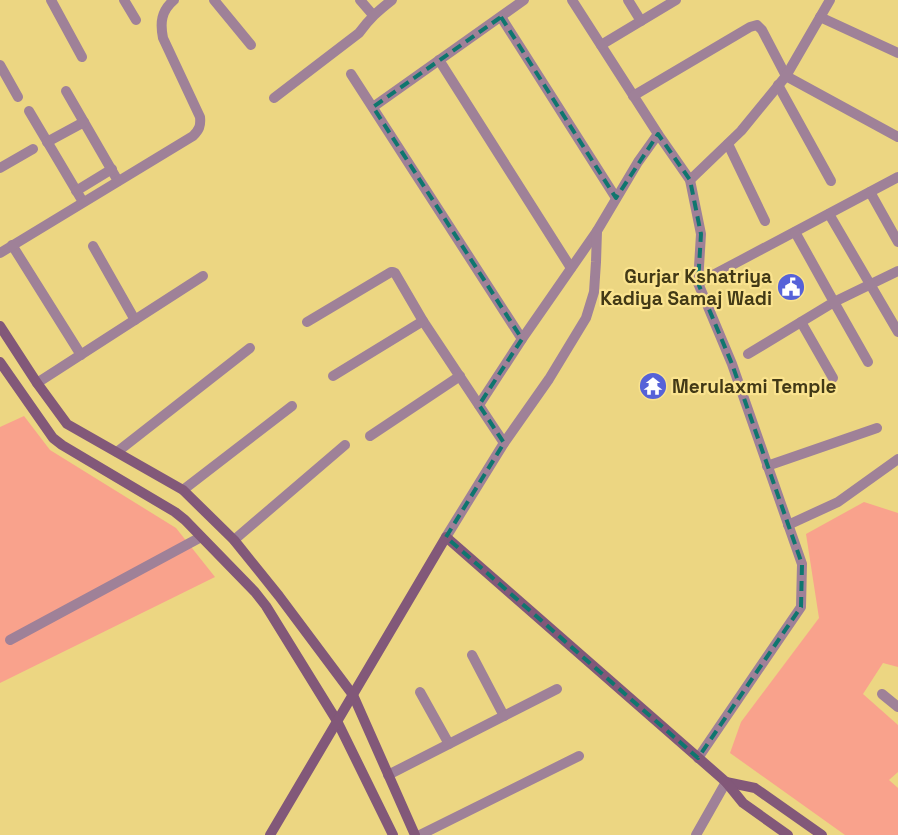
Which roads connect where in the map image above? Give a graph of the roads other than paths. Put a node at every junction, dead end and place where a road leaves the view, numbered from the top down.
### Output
1 (51, 0) edge
2 (124, 0) edge
3 (174, 0) edge
4 (214, 0) edge
5 (360, 0) edge
6 (392, 0) edge
7 (524, 0) edge
8 (572, 0) edge
9 (628, 0) edge
10 (676, 0) edge
11 (830, 0) edge
12 (373, 16) junction
13 (501, 17) junction
14 (820, 17) junction
15 (136, 20) dead end
16 (642, 21) junction
17 (251, 45) dead end
18 (601, 45) junction
19 (898, 53) edge
20 (82, 57) dead end
21 (439, 60) junction
22 (0, 65) edge
23 (351, 74) dead end
24 (786, 76) junction
25 (778, 85) junction
26 (66, 91) dead end
27 (633, 96) junction
28 (18, 97) dead end
29 (274, 98) dead end
30 (373, 108) junction
31 (29, 111) dead end
32 (84, 122) junction
33 (658, 134) junction
34 (898, 137) edge
35 (48, 142) junction
36 (728, 144) junction
37 (33, 149) dead end
38 (0, 168) edge
39 (112, 170) junction
40 (898, 177) edge
41 (690, 180) junction
42 (118, 181) junction
43 (831, 181) dead end
44 (76, 191) junction
45 (870, 192) junction
46 (616, 198) junction
47 (82, 202) junction
48 (828, 214) junction
49 (765, 221) dead end
50 (597, 232) junction
51 (795, 232) junction
52 (898, 242) edge
53 (12, 245) junction
54 (93, 246) dead end
55 (0, 253) edge
56 (571, 268) junction
57 (898, 270) edge
58 (203, 276) dead end
59 (698, 283) junction
60 (870, 284) junction
61 (834, 302) junction
62 (135, 320) junction
63 (423, 321) junction
64 (307, 322) dead end
65 (801, 322) junction
66 (0, 326) edge
67 (898, 332) edge
68 (522, 338) junction
69 (250, 348) dead end
70 (748, 354) dead end
71 (81, 355) junction
72 (0, 362) edge
73 (868, 362) dead end
74 (333, 376) dead end
75 (460, 376) junction
76 (833, 378) dead end
77 (37, 384) junction
78 (479, 405) junction
79 (292, 406) dead end
80 (877, 428) dead end
81 (370, 436) dead end
82 (504, 443) junction
83 (346, 445) dead end
84 (117, 452) junction
85 (898, 459) edge
86 (767, 466) junction
87 (183, 490) junction
88 (788, 525) junction
89 (446, 536) junction
90 (201, 537) junction
91 (234, 540) junction
92 (10, 640) dead end
93 (472, 655) dead end
94 (557, 688) dead end
95 (420, 692) dead end
96 (353, 694) junction
97 (882, 694) dead end
98 (898, 707) edge
99 (504, 716) junction
100 (337, 721) junction
101 (449, 744) junction
102 (578, 756) dead end
103 (698, 758) junction
104 (388, 775) junction
105 (726, 782) junction
106 (270, 835) edge
107 (393, 835) edge
108 (415, 835) edge
109 (420, 835) edge
110 (696, 835) edge
111 (788, 835) edge
112 (822, 835) edge

1 - 20 street
2 - 15 street
3 - 42 street
4 - 17 street
5 - 12 street
6 - 12 street
7 - 13 street
8 - 18 street
9 - 16 street
10 - 16 street
11 - 14 street
12 - 29 street
13 - 21 street
13 - 46 street
14 - 19 street
14 - 24 street
16 - 18 street
18 - 27 street
21 - 30 street
21 - 56 street
22 - 28 street
23 - 30 street
24 - 25 street
24 - 27 street
24 - 34 street
25 - 36 street
25 - 43 street
26 - 32 street
27 - 33 street
30 - 68 street
31 - 35 street
32 - 35 street
32 - 39 street
33 - 41 street
33 - 46 street
35 - 44 street
36 - 41 street
36 - 49 street
37 - 38 street
39 - 42 street
39 - 44 street
40 - 45 street
41 - 59 street
42 - 47 street
44 - 47 street
45 - 48 street
45 - 52 street
46 - 50 street
47 - 53 street
48 - 51 street
48 - 60 street
50 - 56 street
50 - 82 street
51 - 59 street
51 - 61 street
53 - 55 street
53 - 71 street
54 - 62 street
56 - 68 street
57 - 60 street
58 - 62 street
59 - 86 street
60 - 61 street
60 - 67 street
61 - 65 street
61 - 73 street
62 - 71 street
63 - 64 street
63 - 74 street
63 - 75 street
65 - 70 street
65 - 76 street
66 - 77 street
68 - 78 street
69 - 84 street
71 - 77 street
72 - 90 street
75 - 78 street
75 - 81 street
77 - 84 street
78 - 82 street
79 - 87 street
80 - 86 street
82 - 89 street
83 - 91 street
84 - 87 street
85 - 88 street
86 - 88 street
87 - 91 street
88 - 103 street
89 - 96 street
89 - 103 street
90 - 92 street
90 - 100 street
91 - 96 street
93 - 99 street
94 - 99 street
95 - 101 street
96 - 100 street
96 - 104 street
97 - 98 street
99 - 101 street
100 - 106 street
100 - 107 street
101 - 104 street
102 - 109 street
103 - 105 street
104 - 108 street
105 - 110 street
105 - 111 street
105 - 112 street

